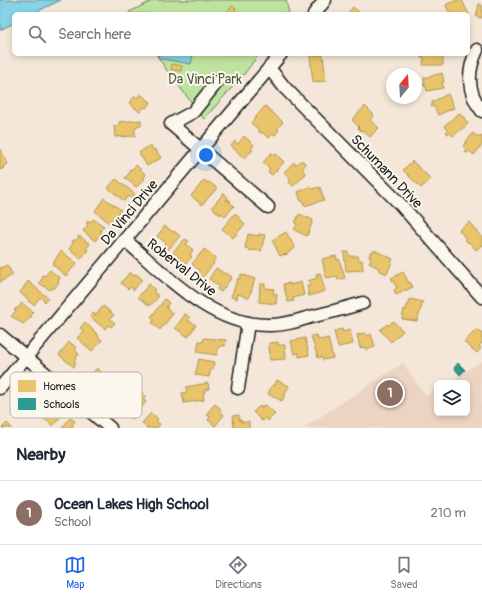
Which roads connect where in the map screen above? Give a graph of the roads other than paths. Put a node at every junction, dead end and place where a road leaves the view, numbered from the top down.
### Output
1 (325, 0) edge
2 (316, 12) edge
3 (477, 50) dead end
4 (279, 56) edge
5 (269, 68) junction
6 (217, 82) dead end
7 (482, 112) edge
8 (200, 149) junction
9 (268, 207) dead end
10 (125, 240) junction
11 (482, 297) edge
12 (363, 303) dead end
13 (248, 323) junction
14 (0, 335) edge
15 (27, 357) junction
16 (14, 372) edge
17 (45, 372) edge
18 (10, 377) edge
19 (0, 388) edge
20 (238, 388) dead end
21 (98, 418) edge
22 (110, 428) edge

1 - 2 street
3 - 7 street
4 - 5 street, Da Vinci Drive
5 - 8 street, Da Vinci Drive
5 - 11 street, Schumann Drive
6 - 8 street
8 - 9 street
8 - 10 street, Da Vinci Drive
10 - 13 street, Roberval Drive
10 - 15 street, Da Vinci Drive
12 - 13 street, Roberval Drive
13 - 20 street
14 - 15 street
15 - 16 street, Da Vinci Drive
15 - 17 street
18 - 19 street, Da Vinci Drive
21 - 22 street

